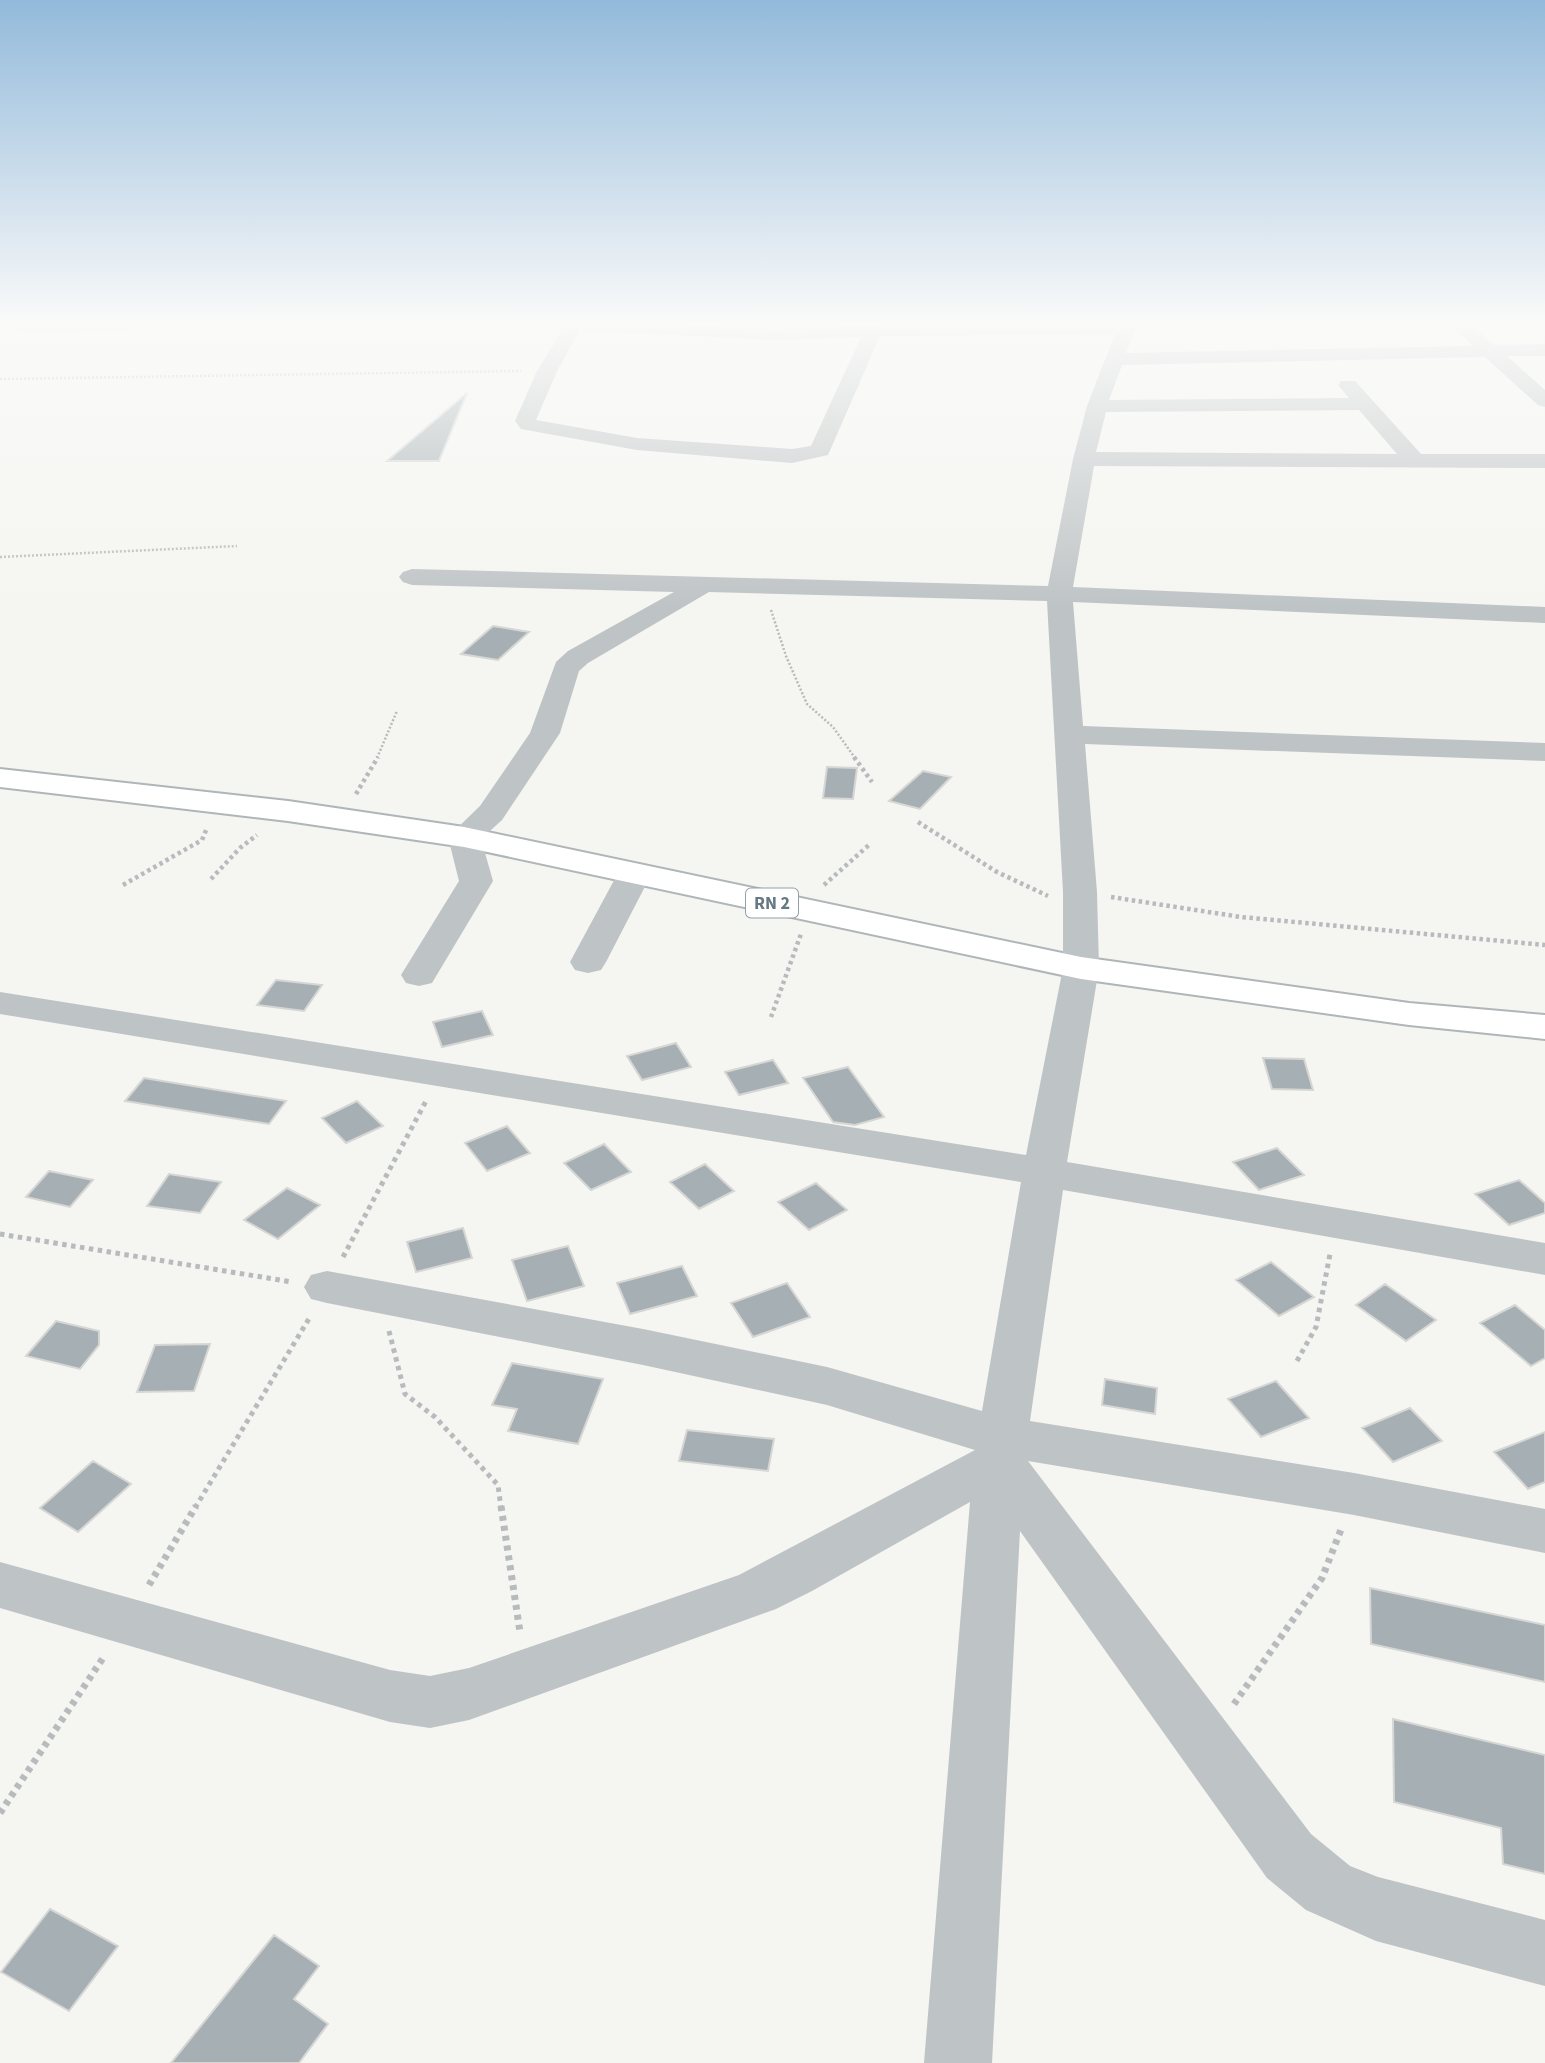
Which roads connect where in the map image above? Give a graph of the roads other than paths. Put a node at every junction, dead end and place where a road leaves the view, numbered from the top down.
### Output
1 (527, 416) edge
2 (835, 416) edge
3 (1095, 416) edge
4 (1376, 416) edge
5 (1084, 459) junction
6 (1545, 461) edge
7 (1416, 462) junction
8 (412, 577) dead end
9 (704, 585) junction
10 (1059, 594) junction
11 (1545, 615) edge
12 (1070, 735) junction
13 (1545, 752) edge
14 (0, 778) edge
15 (464, 837) junction
16 (635, 873) junction
17 (588, 962) dead end
18 (1081, 968) junction
19 (419, 975) dead end
20 (0, 1003) edge
21 (1545, 1027) edge
22 (1044, 1172) junction
23 (1545, 1259) edge
24 (327, 1287) road end
25 (1001, 1449) junction
26 (1545, 1531) edge
27 (0, 1585) edge
28 (1545, 1953) edge
29 (958, 2063) edge

1 - 2 street
3 - 5 street
4 - 7 street
5 - 7 street
5 - 10 street
6 - 7 street
8 - 9 street
9 - 10 street
9 - 15 street
10 - 11 street
10 - 12 street
12 - 13 street
12 - 18 street
14 - 15 main road, RN 2
15 - 16 main road, RN 2
15 - 19 street
16 - 17 street
16 - 18 main road, RN 2
18 - 21 main road, RN 2
18 - 22 street
20 - 22 street
22 - 23 street
22 - 25 street
24 - 25 street
25 - 26 street
25 - 27 street
25 - 28 street
25 - 29 street

